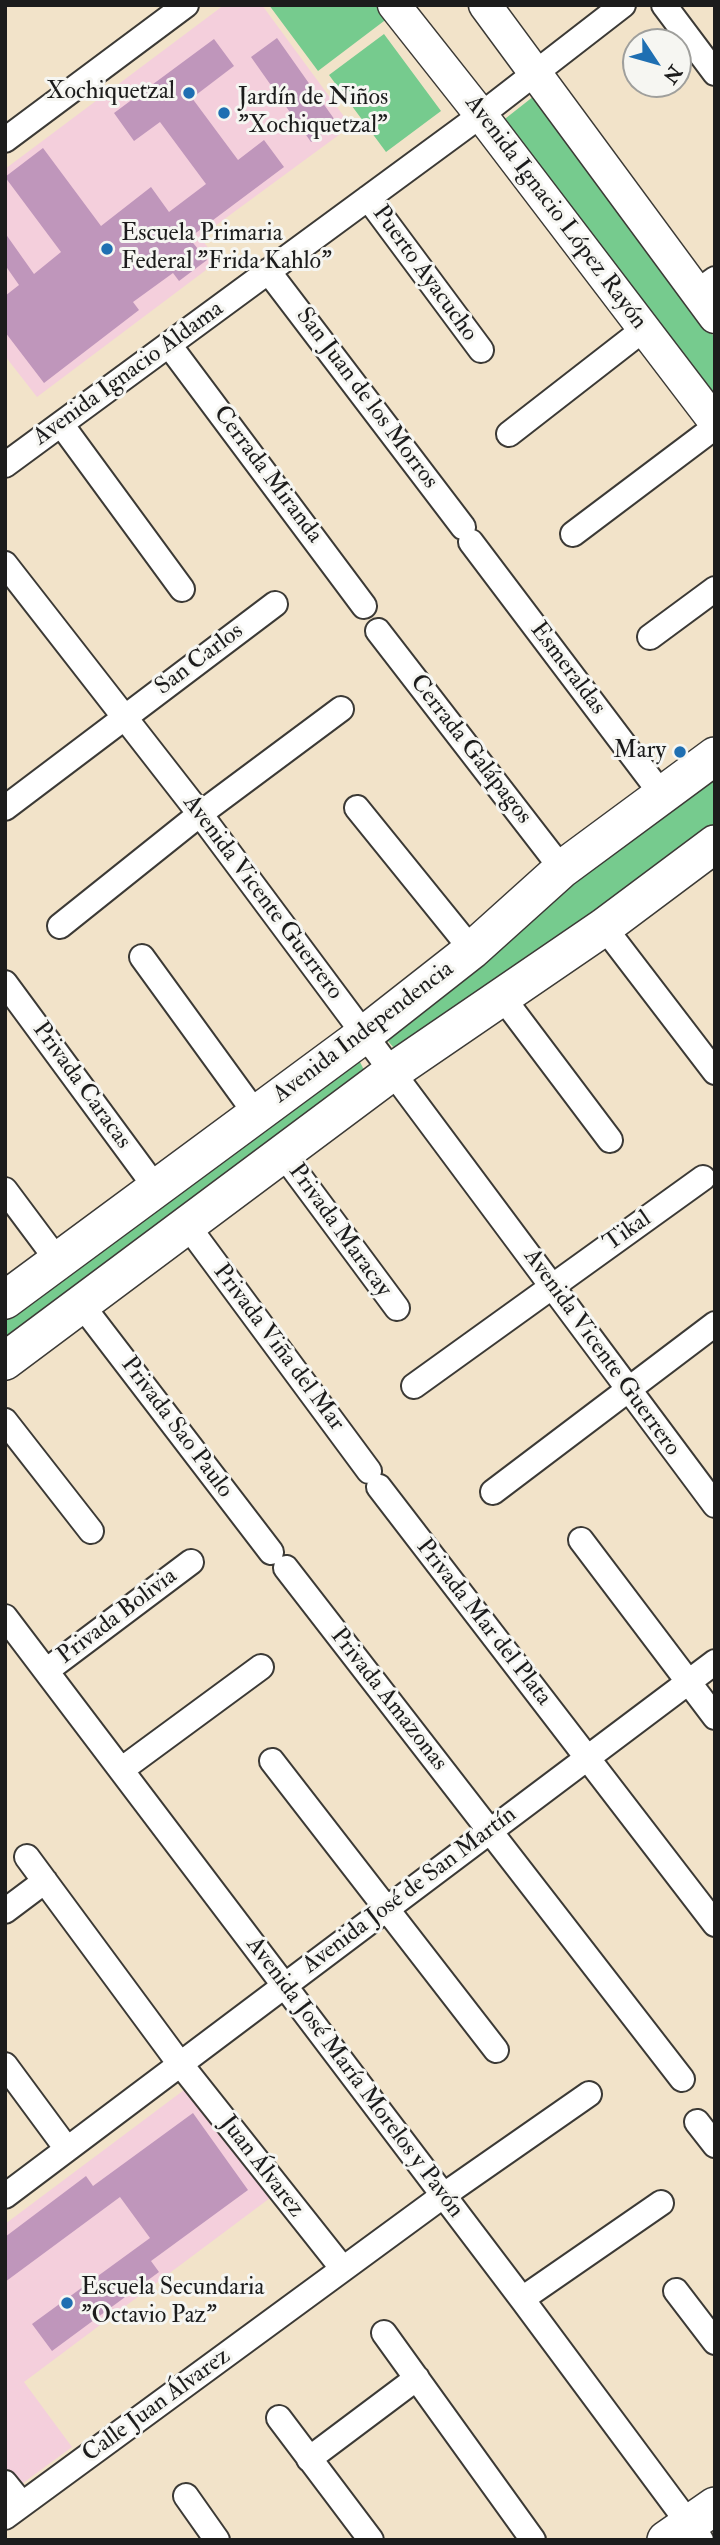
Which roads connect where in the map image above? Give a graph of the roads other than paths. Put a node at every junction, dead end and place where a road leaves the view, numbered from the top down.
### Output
1 (186, 5) edge
2 (394, 5) edge
3 (485, 5) edge
4 (623, 5) edge
5 (664, 5) edge
6 (535, 73) junction
7 (715, 73) edge
8 (481, 115) junction
9 (5, 140) edge
10 (368, 198) junction
11 (268, 271) junction
12 (709, 296) edge
13 (644, 329) junction
14 (169, 345) junction
15 (481, 350) dead end
16 (61, 424) junction
17 (715, 425) edge
18 (509, 434) dead end
19 (5, 466) edge
20 (573, 534) dead end
21 (467, 535) joint
22 (5, 564) edge
23 (182, 589) dead end
24 (715, 589) edge
25 (275, 604) dead end
26 (364, 606) dead end
27 (378, 631) dead end
28 (650, 637) dead end
29 (341, 709) dead end
30 (125, 717) junction
31 (715, 756) edge
32 (663, 796) junction
33 (5, 808) edge
34 (357, 808) dead end
35 (200, 814) junction
36 (713, 848) edge
37 (562, 869) junction
38 (60, 926) dead end
39 (604, 927) junction
40 (472, 950) junction
41 (142, 957) dead end
42 (5, 983) edge
43 (503, 998) junction
44 (365, 1034) junction
45 (392, 1072) junction
46 (715, 1072) edge
47 (256, 1114) junction
48 (610, 1140) dead end
49 (282, 1153) junction
50 (703, 1178) dead end
51 (156, 1188) junction
52 (5, 1191) edge
53 (187, 1225) junction
54 (58, 1261) junction
55 (552, 1285) junction
56 (5, 1300) edge
57 (81, 1304) junction
58 (397, 1308) dead end
59 (715, 1324) edge
60 (5, 1361) edge
61 (414, 1386) dead end
62 (626, 1389) junction
63 (5, 1421) edge
64 (374, 1479) joint
65 (493, 1492) dead end
66 (715, 1505) edge
67 (91, 1531) dead end
68 (581, 1540) dead end
69 (278, 1560) joint
70 (191, 1562) dead end
71 (5, 1617) edge
72 (715, 1662) edge
73 (261, 1667) dead end
74 (46, 1671) junction
75 (688, 1682) junction
76 (715, 1717) edge
77 (587, 1758) junction
78 (272, 1761) dead end
79 (121, 1770) junction
80 (489, 1831) junction
81 (27, 1857) dead end
82 (45, 1881) junction
83 (387, 1909) junction
84 (5, 1911) edge
85 (715, 1924) edge
86 (284, 1986) junction
87 (496, 2050) dead end
88 (180, 2064) junction
89 (5, 2065) edge
90 (682, 2079) dead end
91 (589, 2094) dead end
92 (697, 2122) dead end
93 (715, 2145) edge
94 (67, 2149) junction
95 (443, 2195) junction
96 (5, 2196) edge
97 (661, 2203) dead end
98 (343, 2269) junction
99 (676, 2291) dead end
100 (522, 2299) junction
101 (384, 2333) dead end
102 (715, 2342) edge
103 (417, 2378) junction
104 (279, 2418) dead end
105 (309, 2459) junction
106 (5, 2483) edge
107 (186, 2496) dead end
108 (14, 2510) edge
109 (693, 2528) edge
110 (214, 2539) edge
111 (371, 2540) edge
112 (533, 2540) edge

1 - 9 street
2 - 8 street, Avenida Ignacio López Rayón
3 - 6 street
4 - 6 street, Avenida Ignacio Aldama
5 - 7 street
6 - 8 street, Avenida Ignacio Aldama
6 - 12 street
8 - 10 street, Avenida Ignacio Aldama
8 - 13 street, Avenida Ignacio López Rayón
10 - 11 street, Avenida Ignacio Aldama
10 - 15 street, Puerto Ayacucho
11 - 14 street, Avenida Ignacio Aldama
11 - 21 street, San Juan de los Morros
13 - 17 street, Avenida Ignacio López Rayón
13 - 18 street
14 - 16 street, Avenida Ignacio Aldama
14 - 26 street, Cerrada Miranda
16 - 19 street, Avenida Ignacio Aldama
16 - 23 street
17 - 20 street
21 - 32 street, Esmeraldas
22 - 30 street, Avenida Vicente Guerrero
24 - 28 street
25 - 30 street, San Carlos
27 - 37 street, Cerrada Galápagos
29 - 35 street
30 - 33 street, San Carlos
30 - 35 street, Avenida Vicente Guerrero
31 - 32 main road, Avenida Independencia
32 - 37 main road, Avenida Independencia
34 - 40 street
35 - 38 street
35 - 44 street, Avenida Vicente Guerrero
36 - 39 main road, Avenida Independencia
37 - 40 main road, Avenida Independencia
39 - 43 main road, Avenida Independencia
39 - 46 street
40 - 44 main road, Avenida Independencia
41 - 47 street
42 - 51 street, Privada Caracas
43 - 45 main road, Avenida Independencia
43 - 48 street
44 - 45 street, Avenida Vicente Guerrero
44 - 47 main road, Avenida Independencia
45 - 49 main road, Avenida Independencia
45 - 55 street, Avenida Vicente Guerrero
47 - 51 main road, Avenida Independencia
49 - 53 main road, Avenida Independencia
49 - 58 street, Privada Maracay
50 - 55 street, Tikal
51 - 54 main road, Avenida Independencia
52 - 54 street
53 - 57 main road, Avenida Independencia
53 - 64 street, Privada Viña del Mar
54 - 56 main road, Avenida Independencia
55 - 61 street, Tikal
55 - 62 street, Avenida Vicente Guerrero
57 - 60 main road, Avenida Independencia
57 - 69 street, Privada Sao Paulo
59 - 62 street
62 - 65 street
62 - 66 street, Avenida Vicente Guerrero
63 - 67 street
64 - 77 street, Privada Mar del Plata
68 - 75 street
69 - 80 street, Privada Amazonas
70 - 74 street, Privada Bolivia
71 - 74 street, Avenida José María Morelos y Pavón
72 - 75 street, Avenida José de San Martín
73 - 79 street
74 - 79 street, Avenida José María Morelos y Pavón
75 - 76 street
75 - 77 street, Avenida José de San Martín
77 - 80 street, Avenida José de San Martín
77 - 85 street, Privada Mar del Plata
78 - 83 street
79 - 86 street, Avenida José María Morelos y Pavón
80 - 83 street, Avenida José de San Martín
80 - 90 street, Privada Amazonas
81 - 82 street, Juan Álvarez
82 - 84 street
82 - 88 street, Juan Álvarez
83 - 86 street, Avenida José de San Martín
83 - 87 street
86 - 88 street, Avenida José de San Martín
86 - 95 street, Avenida José María Morelos y Pavón
88 - 94 street, Avenida José de San Martín
88 - 98 street, Juan Álvarez
89 - 94 street
91 - 95 street, Calle Juan Álvarez
92 - 93 street
94 - 96 street, Avenida José de San Martín
95 - 98 street, Calle Juan Álvarez
95 - 100 street, Avenida José María Morelos y Pavón
97 - 100 street
98 - 108 street, Calle Juan Álvarez
99 - 102 street
100 - 109 street, Avenida José María Morelos y Pavón
101 - 103 street
103 - 105 street
103 - 112 street
104 - 105 street
105 - 111 street
106 - 108 street
107 - 110 street

